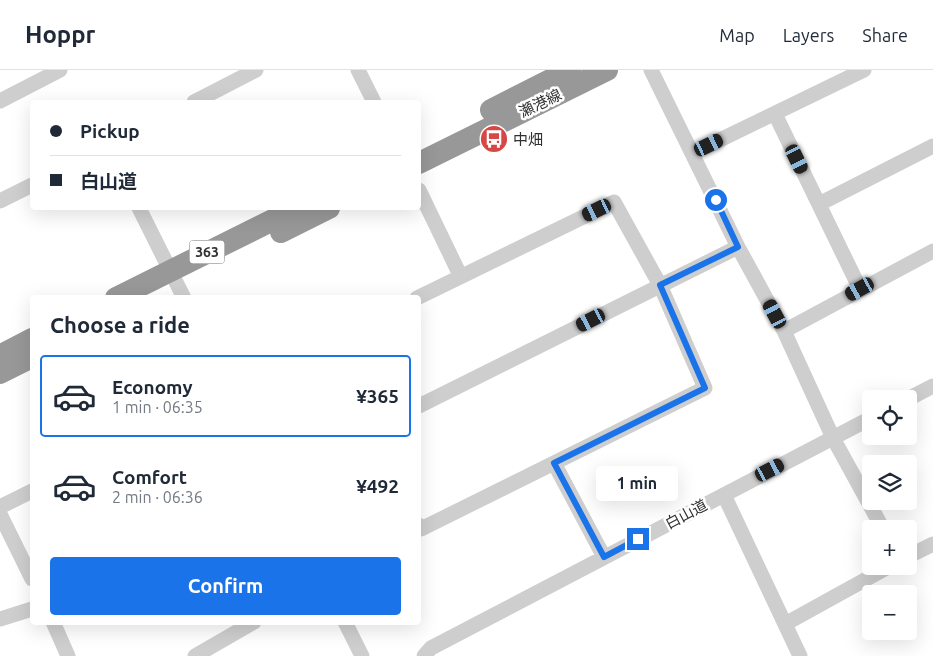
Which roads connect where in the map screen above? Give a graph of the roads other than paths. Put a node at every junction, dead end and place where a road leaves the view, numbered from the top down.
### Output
1 (60, 70) edge
2 (256, 70) edge
3 (358, 70) edge
4 (570, 70) edge
5 (607, 70) edge
6 (652, 70) edge
7 (864, 70) edge
8 (198, 100) edge
9 (373, 100) edge
10 (0, 101) edge
11 (774, 114) junction
12 (421, 146) edge
13 (933, 146) edge
14 (693, 153) junction
15 (421, 162) edge
16 (30, 186) edge
17 (421, 194) edge
18 (0, 200) edge
19 (819, 204) junction
20 (140, 210) edge
21 (294, 210) edge
22 (325, 210) edge
23 (738, 247) junction
24 (933, 251) edge
25 (460, 276) junction
26 (177, 284) edge
27 (660, 285) junction
28 (860, 289) junction
29 (129, 295) edge
30 (156, 295) edge
31 (421, 296) edge
32 (784, 331) junction
33 (30, 341) edge
34 (0, 356) edge
35 (30, 358) edge
36 (0, 373) edge
37 (933, 386) edge
38 (917, 394) edge
39 (421, 405) edge
40 (862, 423) edge
41 (833, 438) junction
42 (554, 463) junction
43 (30, 492) edge
44 (724, 495) junction
45 (0, 507) edge
46 (0, 514) edge
47 (878, 520) edge
48 (421, 529) edge
49 (933, 544) edge
50 (917, 552) edge
51 (604, 557) junction
52 (30, 575) edge
53 (874, 575) edge
54 (30, 610) edge
55 (0, 619) edge
56 (785, 624) junction
57 (54, 625) edge
58 (249, 625) edge
59 (346, 625) edge
60 (68, 656) edge
61 (195, 656) edge
62 (362, 656) edge
63 (424, 656) edge
64 (800, 656) edge

1 - 10 street
2 - 8 street
3 - 9 street
4 - 12 highway, 瀬港線
5 - 15 highway, 瀬港線
6 - 14 street
7 - 11 street
11 - 14 street
11 - 19 street
13 - 19 street
14 - 23 street
16 - 18 street
17 - 25 street
19 - 28 street
20 - 26 street
21 - 26 highway, 363
22 - 26 highway, 363
23 - 27 street
23 - 32 street
24 - 28 street
25 - 27 street
25 - 31 street
26 - 29 highway, 363
26 - 30 highway, 363
27 - 39 street
27 - 42 street
28 - 32 street
32 - 41 street
33 - 34 highway
35 - 36 highway
37 - 38 street
40 - 41 street, 白山道
41 - 44 street, 白山道
41 - 47 street
42 - 48 street
42 - 51 street
43 - 45 street
44 - 51 street, 白山道
44 - 56 street
46 - 52 street
49 - 50 street
51 - 63 street, 白山道
53 - 56 street
54 - 55 street
56 - 64 street
57 - 60 street
58 - 61 street
59 - 62 street

